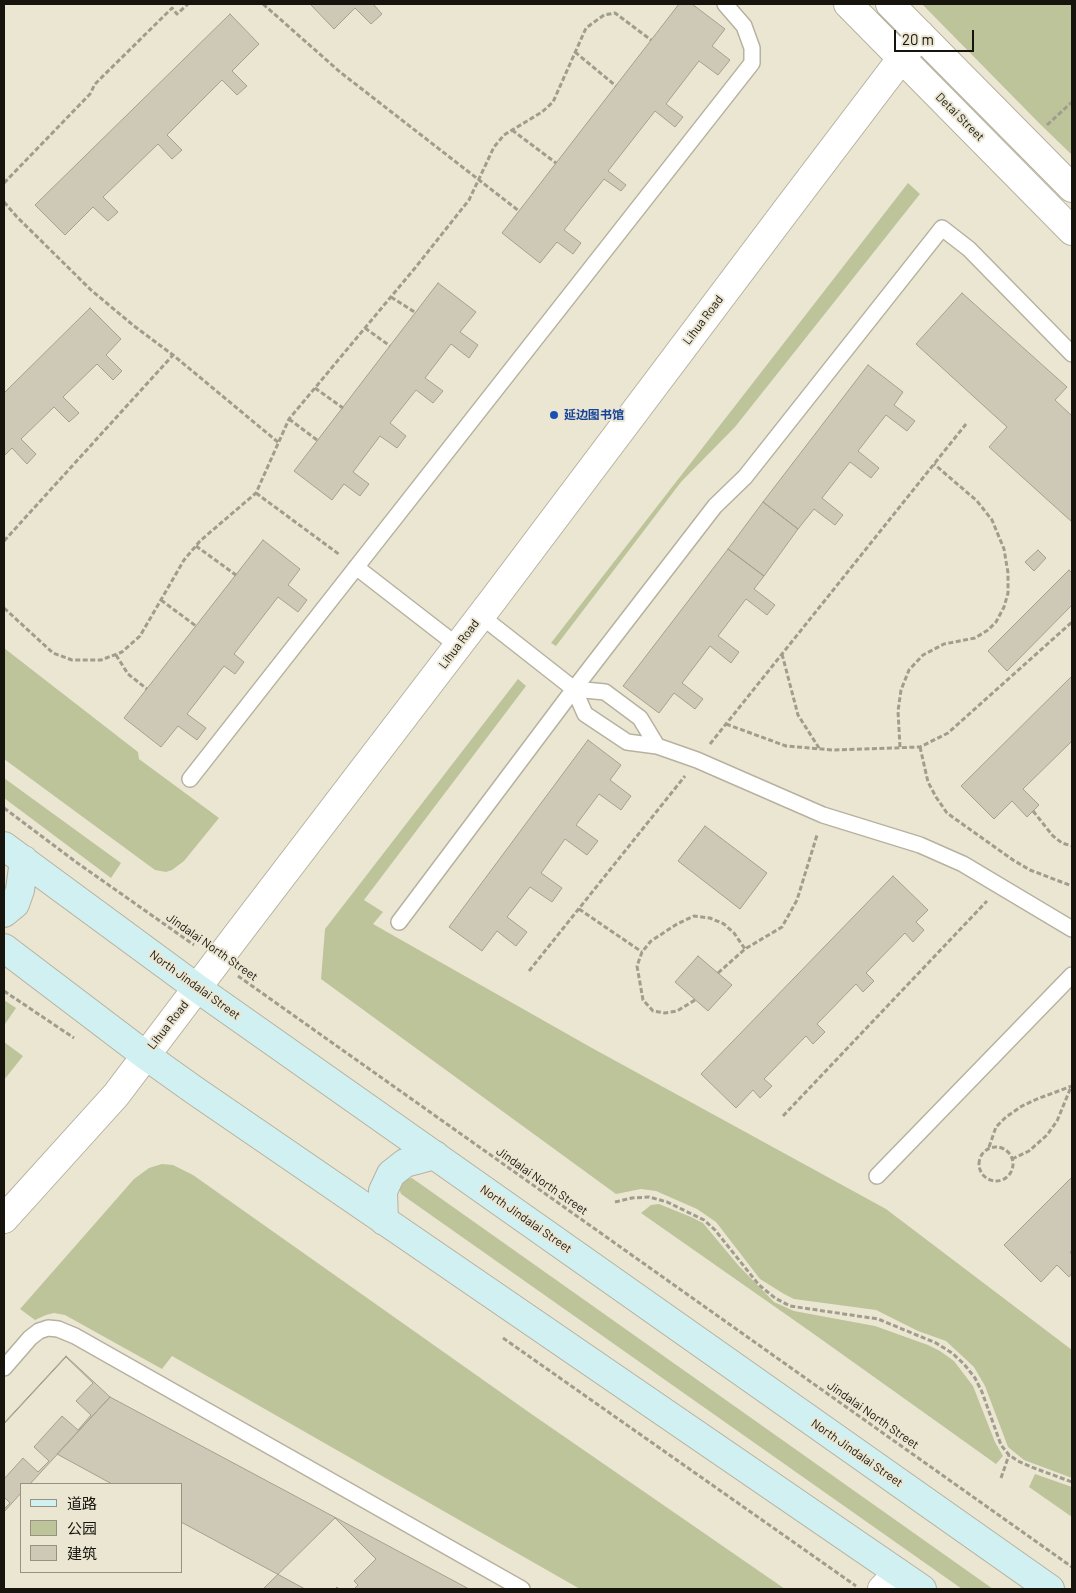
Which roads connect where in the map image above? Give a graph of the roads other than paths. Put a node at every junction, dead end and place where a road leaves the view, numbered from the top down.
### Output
1 (725, 4) edge
2 (848, 4) edge
3 (890, 4) edge
4 (920, 34) junction
5 (902, 58) junction
6 (1072, 188) edge
7 (1072, 231) edge
8 (1072, 354) edge
9 (356, 568) junction
10 (481, 616) junction
11 (458, 646) junction
12 (574, 688) junction
13 (657, 746) junction
14 (190, 779) dead end
15 (14, 853) edge
16 (4, 912) edge
17 (399, 922) dead end
18 (1072, 928) edge
19 (4, 948) edge
20 (1072, 975) edge
21 (197, 988) junction
22 (145, 1055) junction
23 (435, 1154) junction
24 (876, 1176) dead end
25 (4, 1219) edge
26 (384, 1221) junction
27 (4, 1368) edge
28 (890, 1581) edge
29 (522, 1589) edge
30 (922, 1589) edge
31 (1050, 1589) edge

1 - 9 lane
2 - 5 street, Detai Street
3 - 4 street
4 - 5 street, Lihua Road
4 - 6 street
5 - 7 street, Detai Street
5 - 10 street, Lihua Road
8 - 12 lane
9 - 11 lane
9 - 14 lane
10 - 11 street, Lihua Road
10 - 12 lane
11 - 21 street, Lihua Road
12 - 13 lane
12 - 13 lane
12 - 17 lane
13 - 18 lane
15 - 16 main road
15 - 21 main road, North Jindalai Street
19 - 22 main road
20 - 24 lane
21 - 22 street, Lihua Road
21 - 23 main road, North Jindalai Street
22 - 25 street, Lihua Road
22 - 26 main road
23 - 26 main road
23 - 31 main road, North Jindalai Street
26 - 28 main road
27 - 29 lane
28 - 30 main road

